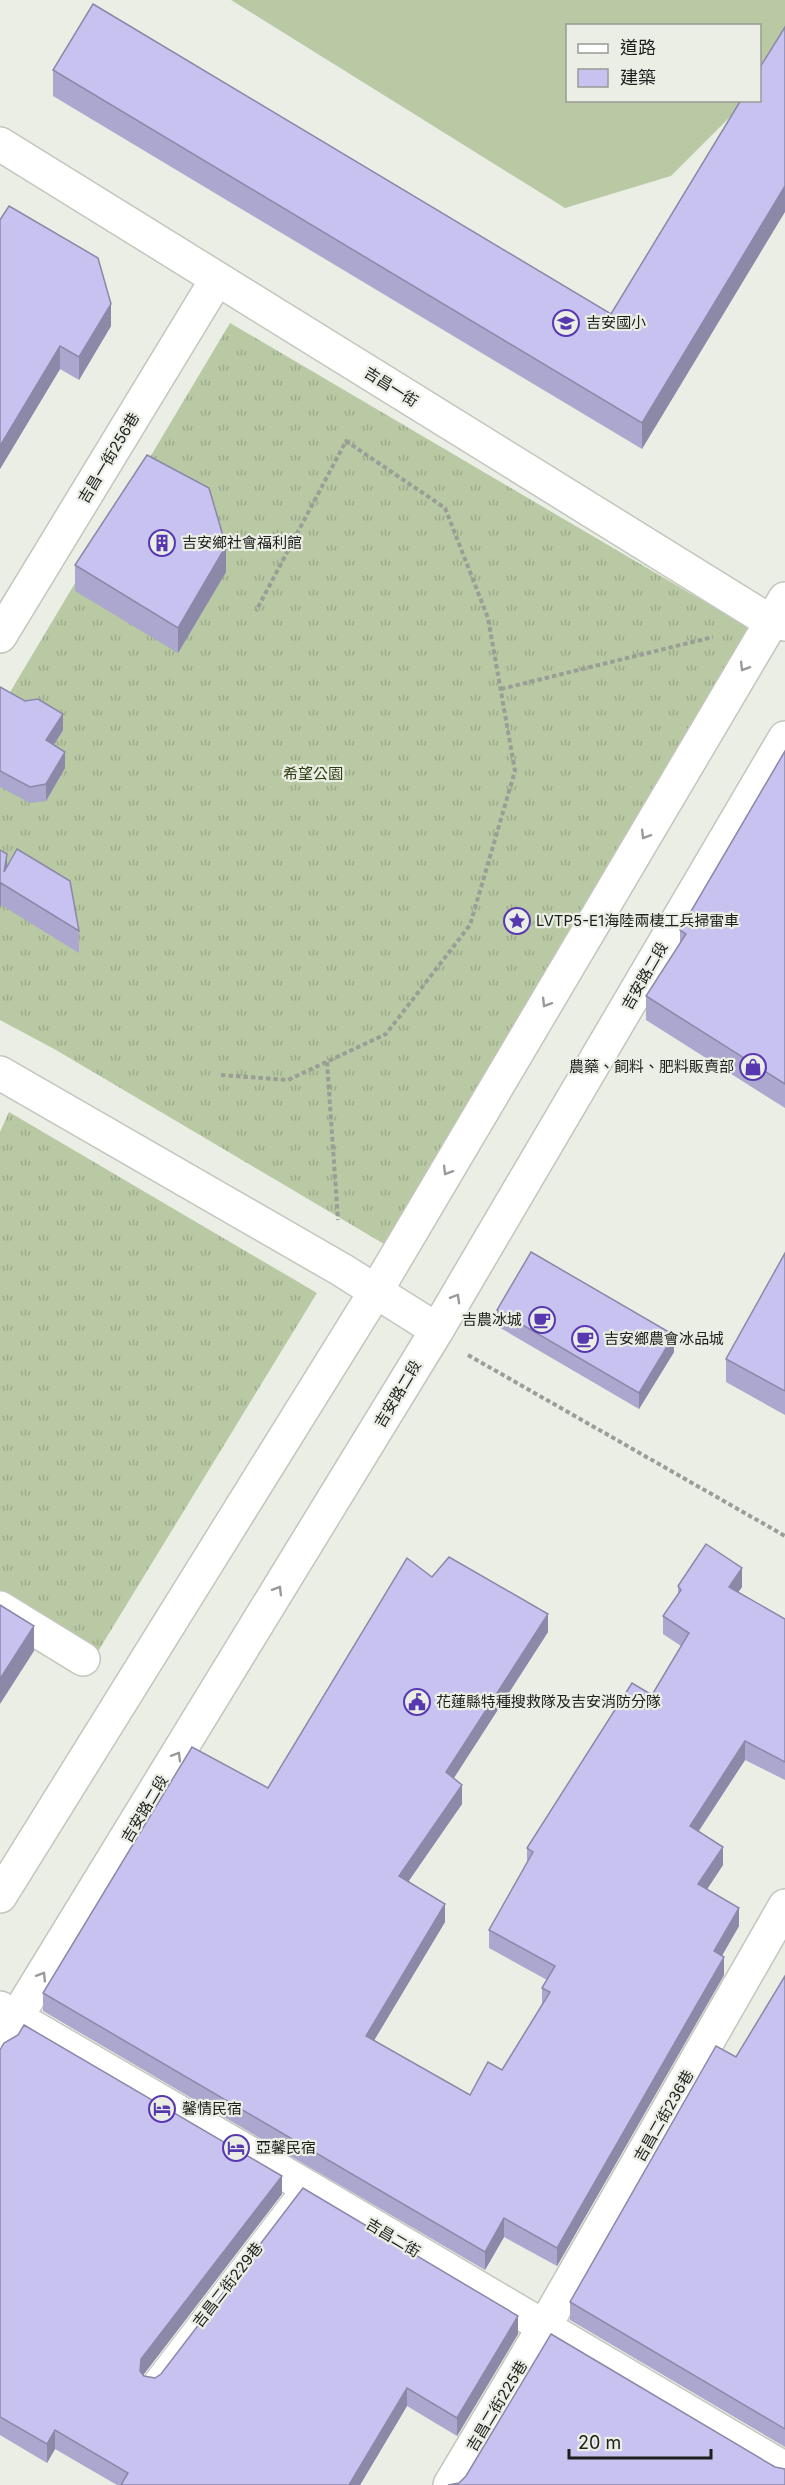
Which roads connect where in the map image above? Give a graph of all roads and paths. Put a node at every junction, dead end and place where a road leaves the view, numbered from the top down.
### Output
1 (0, 144) edge
2 (217, 279) junction
3 (256, 610) dead end
4 (780, 615) edge
5 (0, 636) edge
6 (501, 689) junction
7 (785, 738) edge
8 (327, 1062) junction
9 (0, 1073) edge
10 (221, 1075) dead end
11 (342, 1270) junction
12 (376, 1291) junction
13 (435, 1333) junction
14 (785, 1536) edge
15 (0, 1608) edge
16 (82, 1659) dead end
17 (0, 1896) edge
18 (785, 1906) edge
19 (5, 2023) edge
20 (304, 2185) junction
21 (544, 2327) junction
22 (151, 2385) edge
23 (785, 2469) edge
24 (450, 2485) edge

1 - 2 street, 吉昌一街
2 - 4 street, 吉昌一街
2 - 5 street, 吉昌一街256巷
3 - 6 path
4 - 6 path
4 -> 12 street
6 - 8 path
13 -> 7 street, 吉安路二段
8 - 10 path
8 - 11 path
9 - 11 street
11 - 12 street
12 - 13 street
12 - 17 street
13 - 14 path
19 -> 13 street, 吉安路二段
15 - 16 street
18 - 21 street, 吉昌二街236巷
19 - 20 street, 吉昌二街
20 - 21 street, 吉昌二街
20 - 22 lane, 吉昌二街229巷
21 - 23 street, 吉昌二街
21 - 24 street, 吉昌二街225巷

